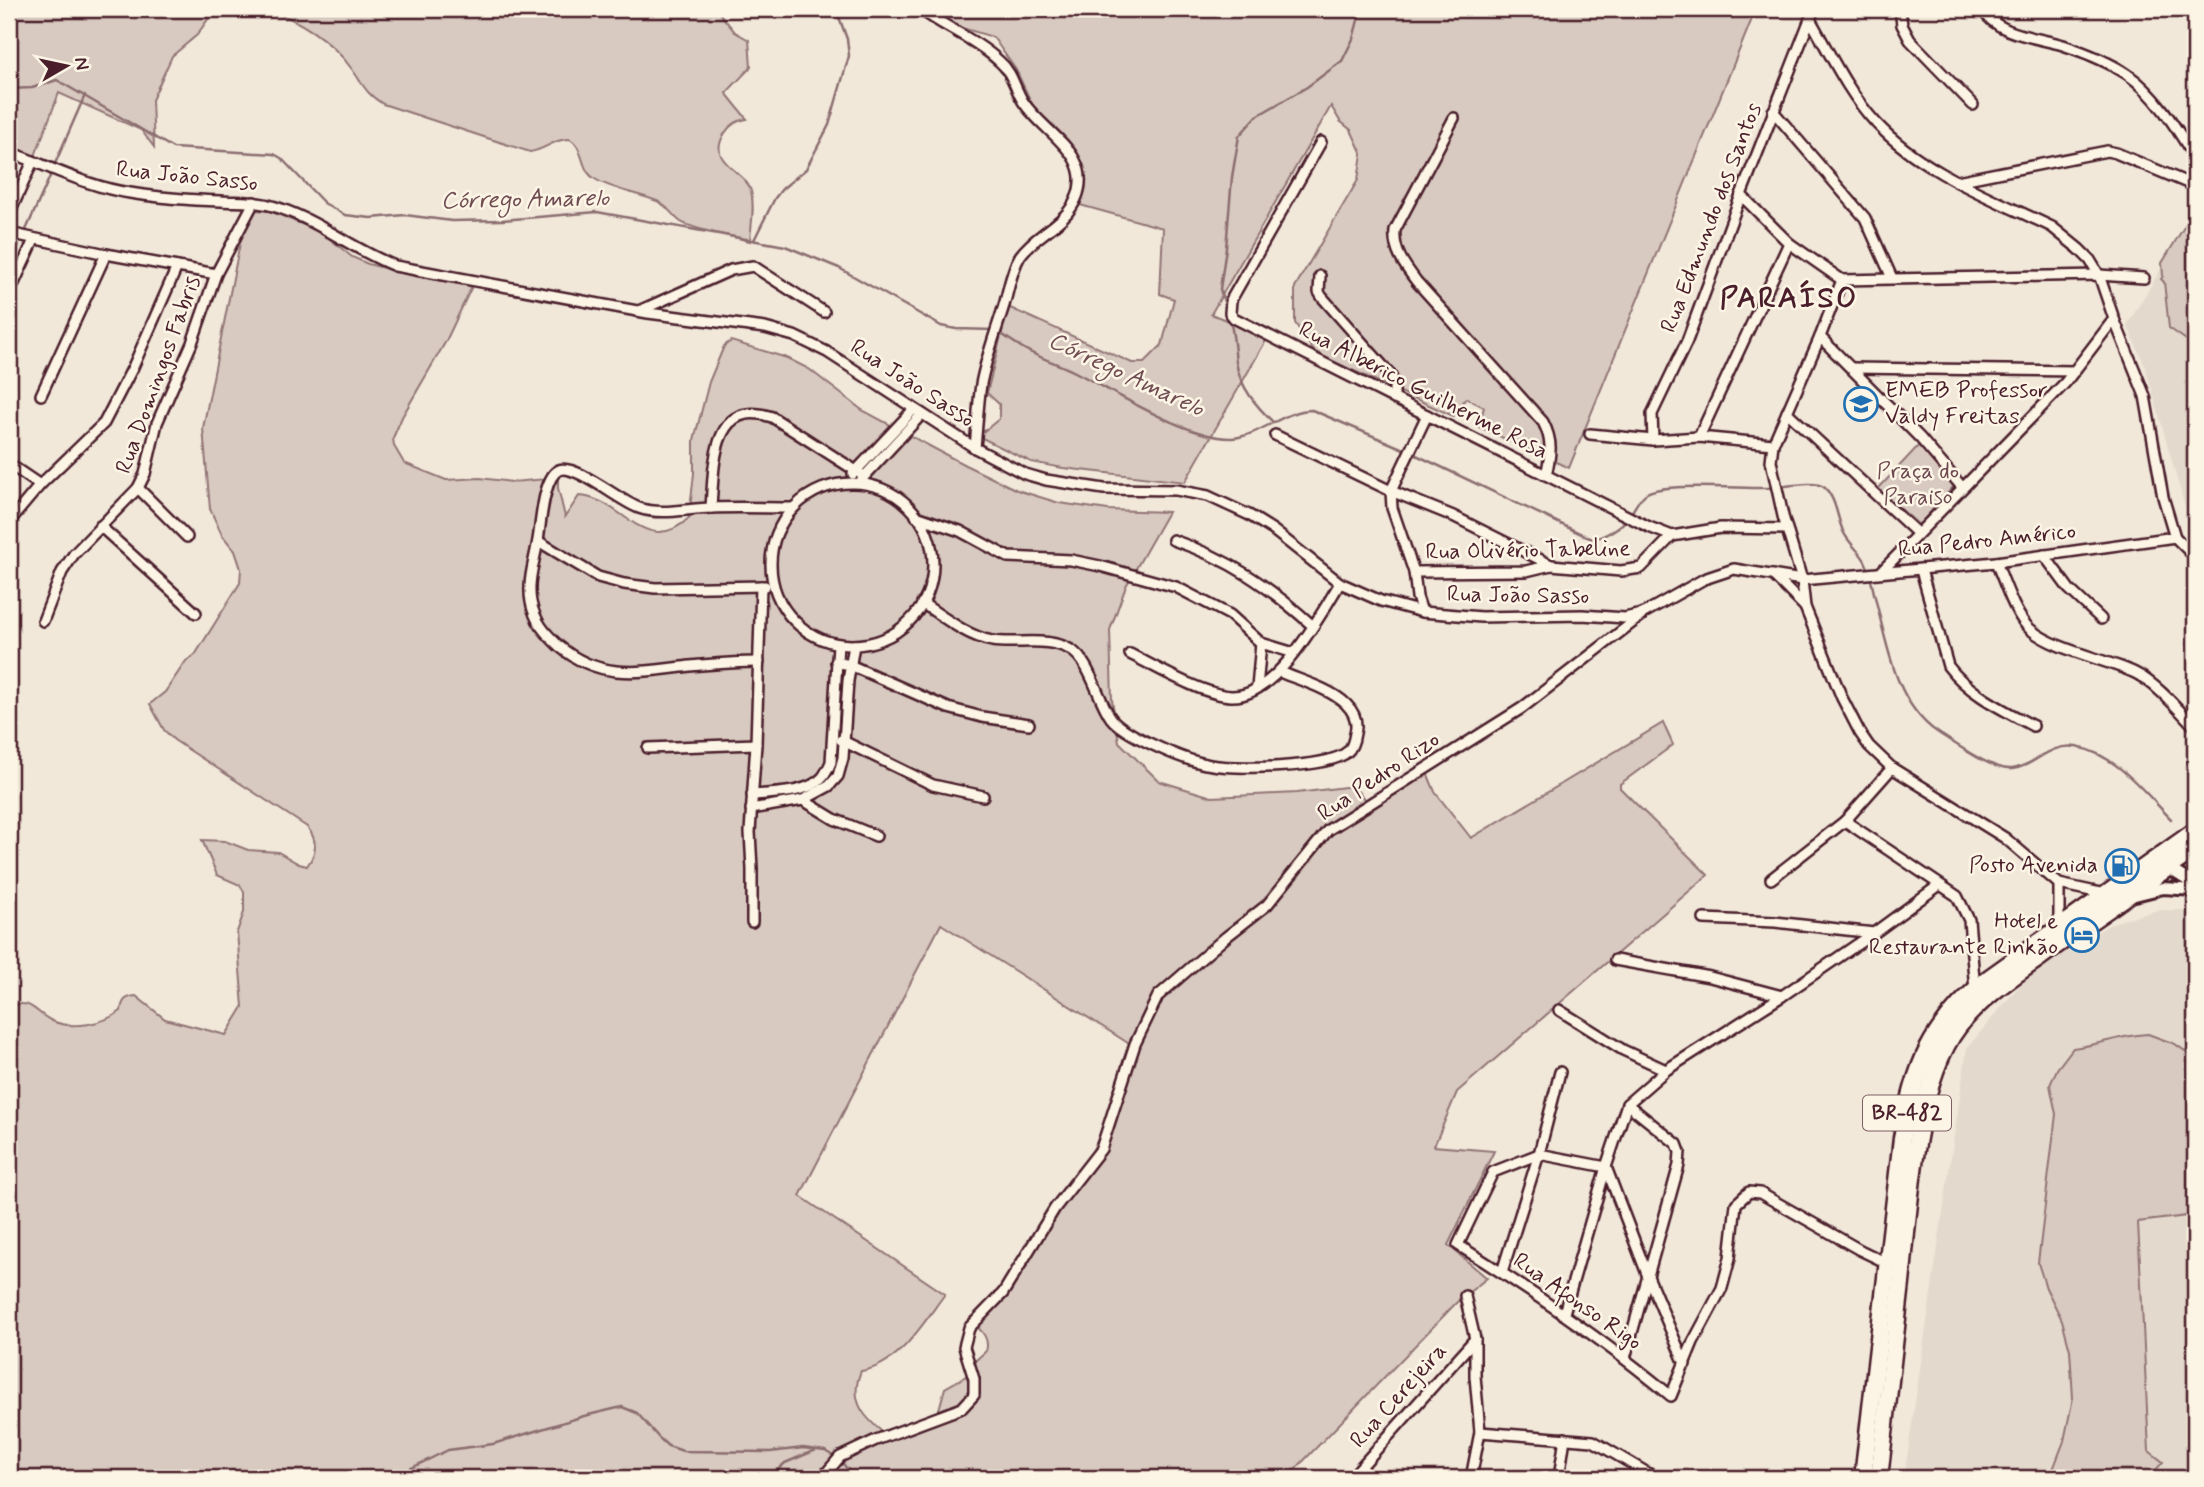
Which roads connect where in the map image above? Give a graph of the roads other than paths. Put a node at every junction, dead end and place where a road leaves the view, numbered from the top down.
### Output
1 (920, 9) edge
2 (1814, 9) edge
3 (1900, 9) edge
4 (1982, 9) edge
5 (1810, 19) junction
6 (1972, 105) dead end
7 (1773, 111) junction
8 (1454, 118) dead end
9 (1321, 142) dead end
10 (9, 152) edge
11 (2195, 158) edge
12 (33, 161) junction
13 (1957, 181) junction
14 (2194, 186) edge
15 (1741, 195) junction
16 (254, 202) junction
17 (9, 215) edge
18 (9, 233) edge
19 (34, 240) junction
20 (1789, 243) junction
21 (106, 254) junction
22 (177, 267) junction
23 (216, 274) junction
24 (2099, 275) junction
25 (1320, 276) dead end
26 (1892, 278) junction
27 (2144, 278) dead end
28 (1842, 280) junction
29 (9, 294) edge
30 (639, 311) junction
31 (824, 312) dead end
32 (2114, 319) junction
33 (1820, 337) junction
34 (1852, 368) junction
35 (2075, 371) junction
36 (41, 395) dead end
37 (1394, 399) junction
38 (918, 412) junction
39 (1787, 412) junction
40 (1427, 415) junction
41 (1590, 434) dead end
42 (1275, 435) dead end
43 (1699, 437) junction
44 (1653, 440) junction
45 (1773, 444) junction
46 (975, 448) junction
47 (9, 464) edge
48 (1546, 475) junction
49 (859, 477) junction
50 (40, 485) junction
51 (1962, 487) junction
52 (138, 488) junction
53 (1391, 491) junction
54 (711, 508) junction
55 (792, 509) junction
56 (916, 516) junction
57 (9, 522) edge
58 (100, 526) junction
59 (1787, 529) junction
60 (1917, 533) junction
61 (1672, 536) junction
62 (187, 537) dead end
63 (2175, 537) junction
64 (1173, 540) dead end
65 (538, 541) junction
66 (2044, 555) junction
67 (2195, 557) edge
68 (1996, 562) junction
69 (1551, 565) junction
70 (1921, 570) junction
71 (1414, 572) junction
72 (1872, 573) junction
73 (1773, 575) junction
74 (1802, 580) junction
75 (1340, 583) junction
76 (761, 586) junction
77 (774, 586) junction
78 (922, 603) junction
79 (1805, 607) junction
80 (1422, 612) junction
81 (196, 613) dead end
82 (1642, 614) junction
83 (2101, 619) dead end
84 (43, 621) dead end
85 (1313, 626) junction
86 (1261, 643) junction
87 (838, 644) junction
88 (854, 645) junction
89 (1294, 653) junction
90 (1130, 654) dead end
91 (759, 662) junction
92 (836, 662) junction
93 (850, 665) junction
94 (1279, 672) junction
95 (1257, 688) junction
96 (1029, 724) dead end
97 (2034, 726) dead end
98 (2195, 727) edge
99 (832, 738) junction
100 (844, 741) junction
101 (757, 744) junction
102 (648, 748) dead end
103 (1892, 768) junction
104 (752, 795) junction
105 (983, 796) dead end
106 (803, 800) junction
107 (751, 808) junction
108 (1845, 821) junction
109 (2195, 831) edge
110 (876, 836) dead end
111 (2195, 849) edge
112 (2167, 867) junction
113 (1771, 879) dead end
114 (2059, 884) junction
115 (1938, 886) junction
116 (2163, 888) junction
117 (2195, 888) edge
118 (2111, 899) junction
119 (1704, 919) dead end
120 (751, 922) dead end
121 (2059, 926) junction
122 (1874, 933) junction
123 (1615, 960) dead end
124 (1975, 989) junction
125 (1782, 996) junction
126 (1559, 1010) dead end
127 (1666, 1070) junction
128 (1560, 1072) dead end
129 (1627, 1104) junction
130 (1539, 1154) junction
131 (1606, 1167) junction
132 (1903, 1193) junction
133 (1887, 1263) junction
134 (1502, 1272) junction
135 (1647, 1274) junction
136 (1465, 1296) dead end
137 (1564, 1313) junction
138 (1475, 1339) junction
139 (1625, 1358) junction
140 (1685, 1364) junction
141 (1875, 1366) junction
142 (1892, 1368) junction
143 (1480, 1432) junction
144 (1565, 1438) junction
145 (822, 1478) edge
146 (1352, 1478) edge
147 (1471, 1478) edge
148 (1559, 1478) edge
149 (1656, 1478) edge
150 (1863, 1478) edge
151 (1879, 1478) edge

1 - 46 street
2 - 5 street, Rua Edmundo dos Santos
3 - 6 street
4 - 11 street
5 - 7 street, Rua Edmundo dos Santos
5 - 13 street
7 - 15 street, Rua Edmundo dos Santos
7 - 26 street
8 - 48 street
9 - 37 street, Rua Alberico Guilherme Rosa
10 - 12 street, Rua João Sasso
12 - 16 street, Rua João Sasso
12 - 17 street
13 - 14 street
13 - 24 street
15 - 20 street
15 - 44 street, Rua Edmundo dos Santos
16 - 23 street, Rua Domingos Fabris
16 - 30 street, Rua João Sasso
18 - 19 street
19 - 21 street
19 - 29 street
20 - 28 street
20 - 43 street
21 - 22 street
21 - 36 street
22 - 23 street
22 - 50 street
23 - 52 street, Rua Domingos Fabris
24 - 26 street
24 - 27 street
24 - 32 street
25 - 37 street
26 - 28 street
28 - 33 street
30 - 31 street
30 - 38 street, Rua João Sasso
32 - 35 street
32 - 63 street
33 - 34 street
33 - 39 street
34 - 35 street
34 - 51 street
35 - 51 street
37 - 40 street, Rua Alberico Guilherme Rosa
38 - 46 street, Rua João Sasso
38 - 49 street
39 - 45 street
39 - 60 street
40 - 48 street, Rua Alberico Guilherme Rosa
40 - 53 street
41 - 44 street
42 - 53 street
43 - 44 street
43 - 45 street
45 - 59 street
46 - 75 street, Rua João Sasso
47 - 50 street
48 - 61 street, Rua Alberico Guilherme Rosa
49 - 54 street
49 - 55 street
49 - 56 street
50 - 57 street
51 - 60 street
52 - 58 street, Rua Domingos Fabris
52 - 62 street
53 - 69 street
53 - 71 street
54 - 55 street
54 - 65 street
55 - 77 street
56 - 78 street
56 - 86 street
58 - 81 street
58 - 84 street, Rua Domingos Fabris
59 - 61 street
59 - 74 street
60 - 72 street
61 - 69 street, Rua Olivério Tabeline
63 - 66 street, Rua Pedro Américo
63 - 67 street
64 - 85 street
65 - 76 street
65 - 91 street
66 - 68 street, Rua Pedro Américo
66 - 83 street
68 - 70 street, Rua Pedro Américo
68 - 98 street
69 - 71 street, Rua Olivério Tabeline
70 - 72 street, Rua Pedro Américo
70 - 97 street
71 - 80 street
72 - 74 street, Rua Pedro Américo
73 - 74 street, Rua João Sasso
73 - 79 street
73 - 82 street, Rua João Sasso
74 - 79 street
75 - 80 street, Rua João Sasso
75 - 85 street
76 - 77 street
76 - 91 street
77 - 87 street
78 - 88 street
78 - 94 street, Rua Pedro Rizo
79 - 103 street
80 - 82 street, Rua João Sasso
82 - 145 street, Rua Pedro Rizo
85 - 89 street
86 - 89 street
86 - 95 street
87 - 88 street
87 - 92 street
88 - 93 street
89 - 94 street
90 - 95 street
91 - 101 street
92 - 93 street
92 - 99 street
93 - 96 street
93 - 100 street
94 - 95 street
99 - 100 street
99 - 104 street
100 - 105 street
100 - 106 street
101 - 102 street
101 - 104 street
103 - 108 street
103 - 114 street
104 - 107 street
106 - 107 street
106 - 110 street
107 - 120 street
108 - 113 street
108 - 115 street
109 - 112 highway, BR-482
111 - 112 highway, BR-482
112 - 116 street
112 - 117 street
112 - 118 highway, BR-482
114 - 118 street
114 - 121 street
115 - 122 street
115 - 124 street
116 - 117 street
116 - 118 street
118 - 121 highway, BR-482
118 - 132 highway, BR-482
119 - 122 street
121 - 124 highway, BR-482
122 - 125 street
123 - 125 street
124 - 132 highway, BR-482
125 - 127 street
126 - 127 street
127 - 129 street
128 - 130 street
129 - 131 street
129 - 135 street
130 - 131 street
130 - 134 street
130 - 134 street, Rua Afonso Rigo
131 - 135 street
131 - 137 street
132 - 133 highway, BR-482
132 - 142 highway, BR-482
133 - 140 street
133 - 141 highway, BR-482
134 - 137 street, Rua Afonso Rigo
135 - 139 street
135 - 140 street
136 - 138 street
137 - 139 street, Rua Afonso Rigo
138 - 143 street
138 - 146 street, Rua Cerejeira
139 - 140 street, Rua Afonso Rigo
141 - 142 highway
141 - 150 highway, BR-482
142 - 151 highway, BR-482
143 - 144 street
143 - 147 street
144 - 148 street
144 - 149 street

